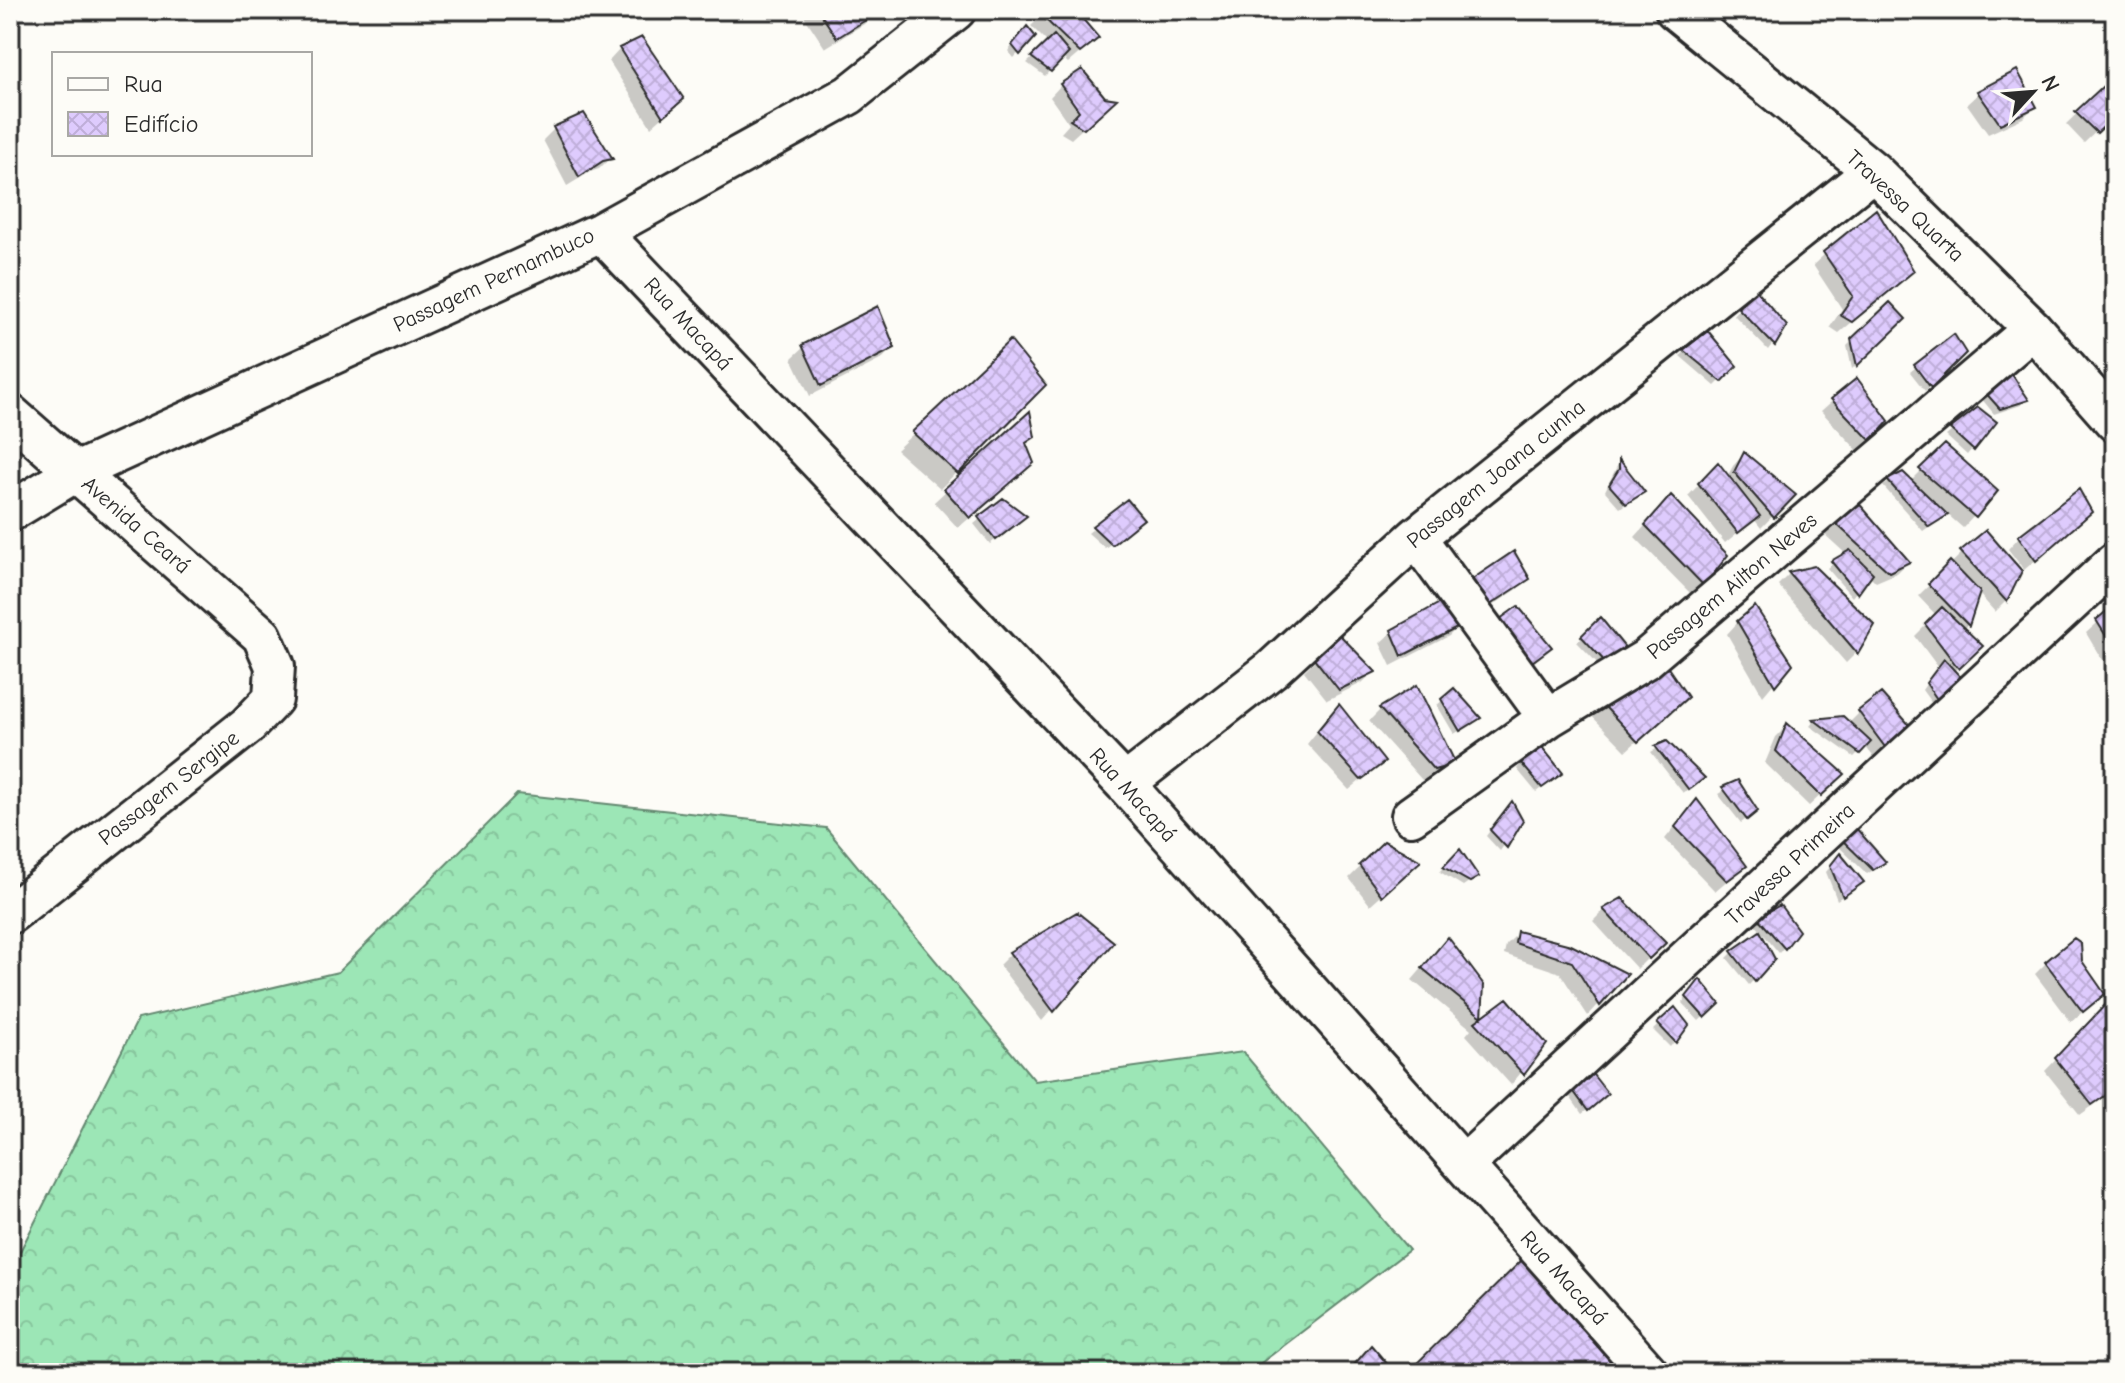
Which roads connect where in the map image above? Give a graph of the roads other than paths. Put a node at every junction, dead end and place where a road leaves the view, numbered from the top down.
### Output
1 (956, 10) edge
2 (1675, 10) edge
3 (1873, 171) junction
4 (601, 232) junction
5 (2033, 329) junction
6 (10, 414) edge
7 (2115, 422) edge
8 (76, 472) junction
9 (10, 512) edge
10 (1416, 537) junction
11 (2115, 562) edge
12 (262, 636) joint
13 (1548, 718) junction
14 (1125, 784) junction
15 (1411, 816) dead end
16 (10, 914) edge
17 (1464, 1165) junction
18 (1649, 1373) edge

1 - 4 street, Passagem Pernambuco
2 - 3 street, Travessa Quarta
3 - 5 street, Travessa Quarta
3 - 10 street, Passagem Joana cunha
4 - 8 street, Passagem Pernambuco
4 - 14 street, Rua Macapá
5 - 7 street, Travessa Quarta
5 - 13 street, Passagem Ailton Neves
6 - 8 street, Avenida Ceará
8 - 9 street, Passagem Pernambuco
8 - 12 street, Avenida Ceará
10 - 13 street
10 - 14 street, Passagem Joana cunha
11 - 17 street, Travessa Primeira
12 - 16 street, Passagem Sergipe
13 - 15 street, Passagem Ailton Neves
14 - 17 street, Rua Macapá
17 - 18 street, Rua Macapá

